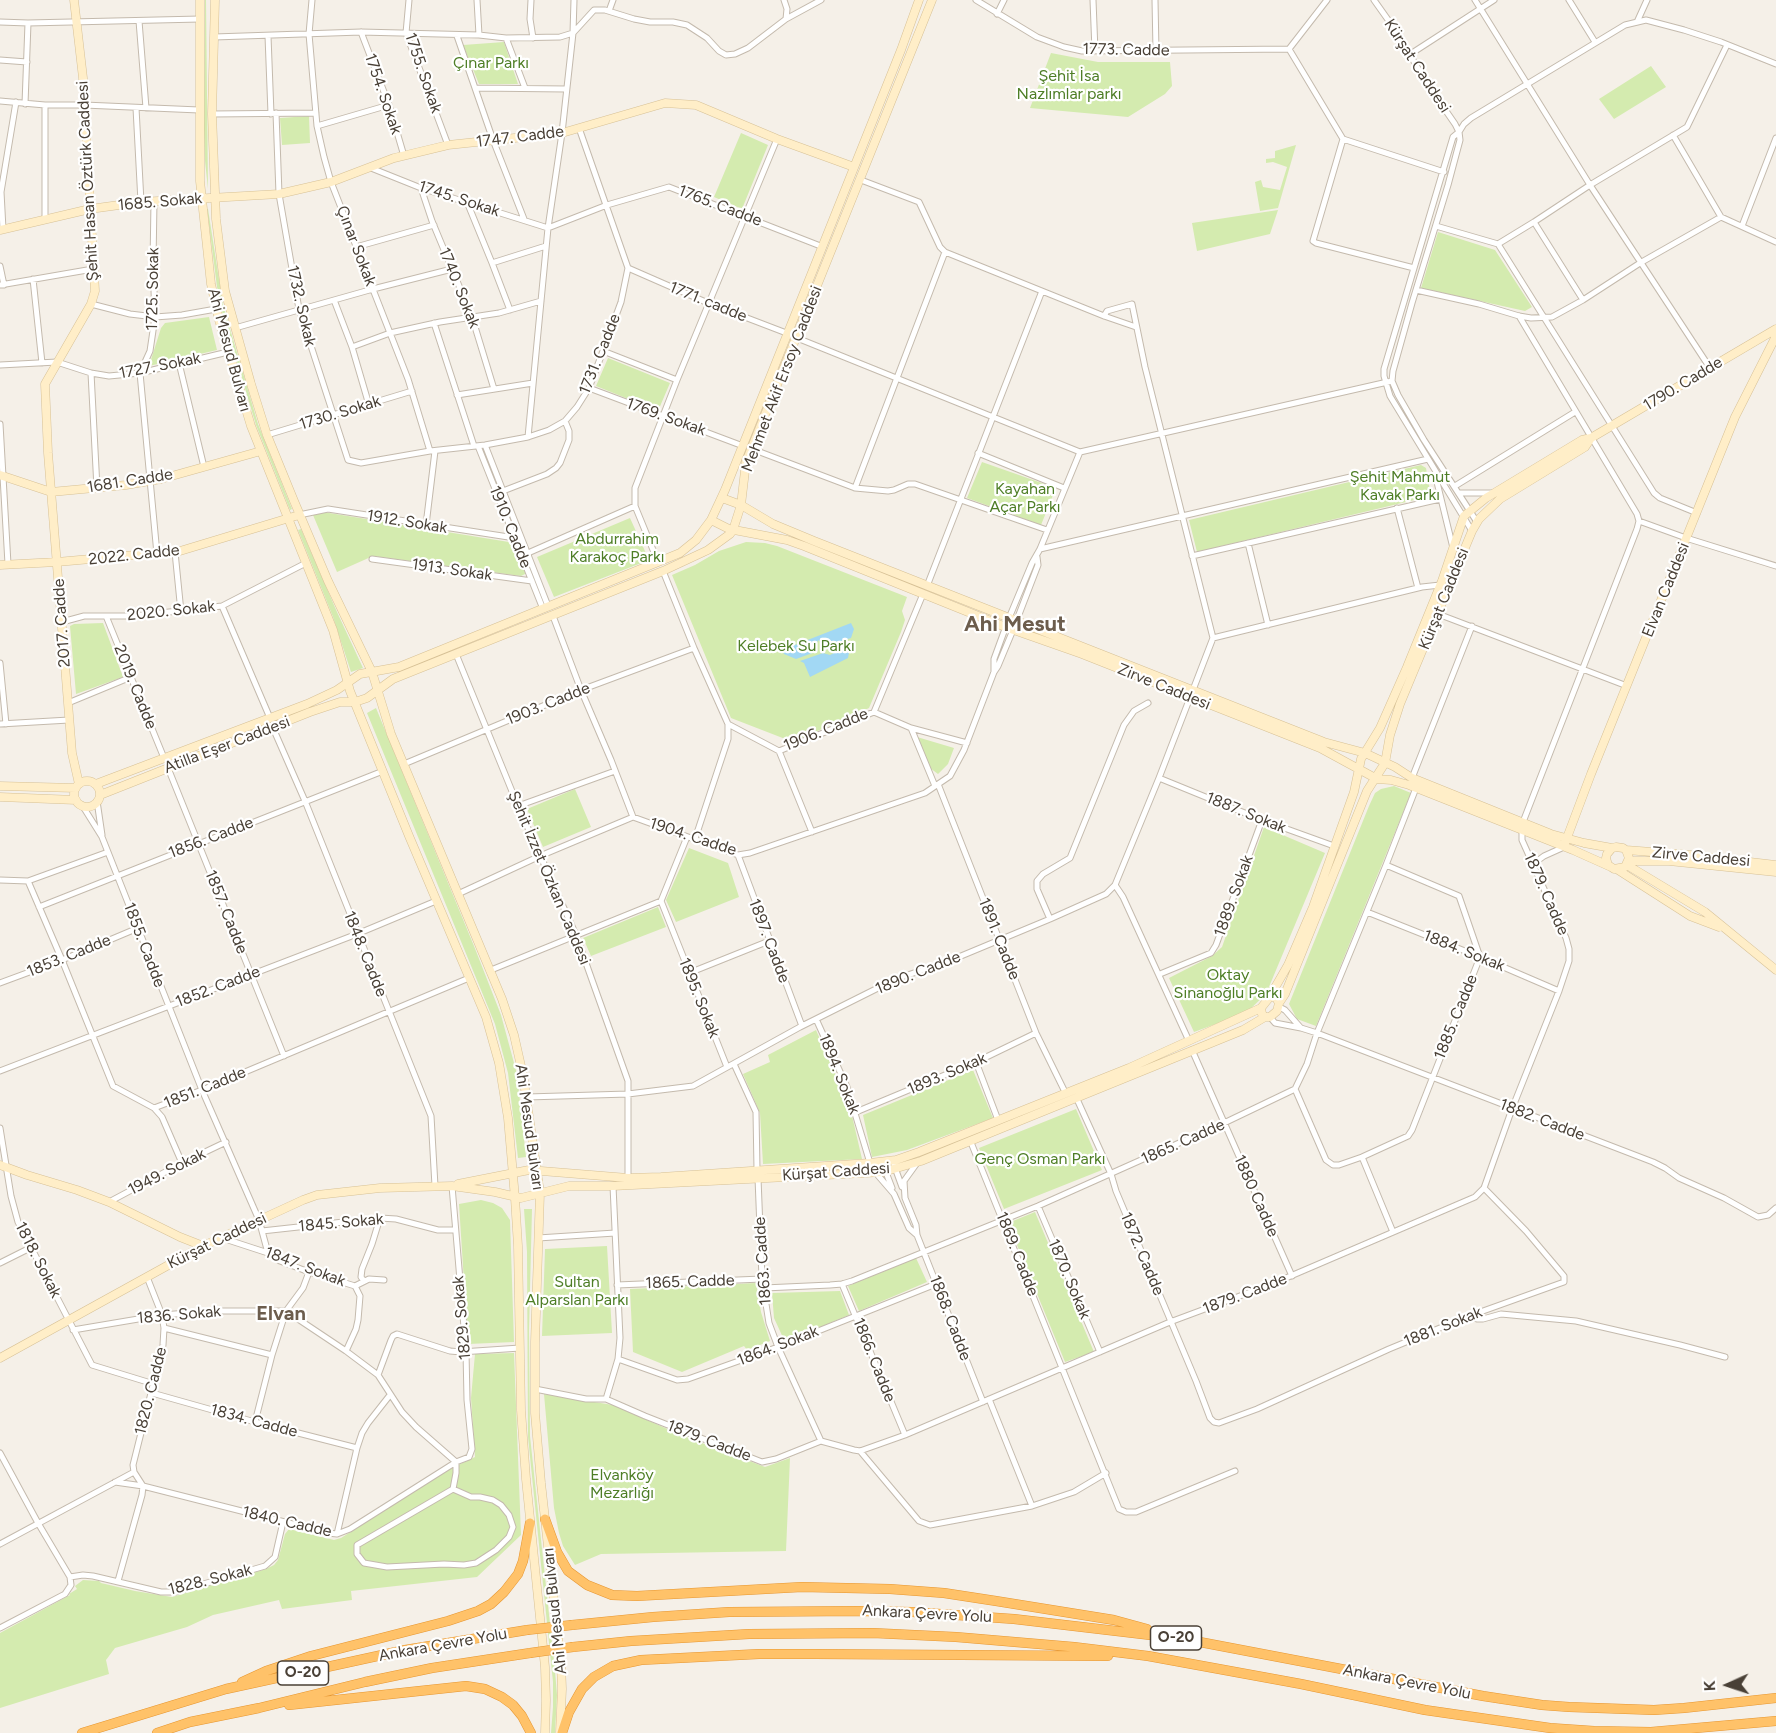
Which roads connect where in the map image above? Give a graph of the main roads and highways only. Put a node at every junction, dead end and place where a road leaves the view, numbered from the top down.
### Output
1 (74, 0) edge
2 (200, 0) edge
3 (215, 0) edge
4 (919, 0) edge
5 (932, 0) edge
6 (854, 168) junction
7 (201, 198) junction
8 (214, 198) junction
9 (90, 209) junction
10 (2, 230) edge
11 (1776, 329) edge
12 (1776, 336) edge
13 (1591, 438) junction
14 (261, 452) junction
15 (1, 476) edge
16 (51, 492) junction
17 (722, 498) junction
18 (741, 505) junction
19 (299, 515) junction
20 (288, 519) junction
21 (711, 520) junction
22 (733, 530) junction
23 (1472, 531) joint
24 (1453, 548) joint
25 (57, 562) junction
26 (4, 565) edge
27 (372, 672) junction
28 (347, 683) junction
29 (378, 690) junction
30 (1191, 694) junction
31 (355, 702) junction
32 (1365, 753) junction
33 (1384, 763) junction
34 (1358, 770) junction
35 (1376, 778) junction
36 (80, 784) junction
37 (96, 784) junction
38 (0, 786) edge
39 (0, 796) edge
40 (99, 798) junction
41 (80, 803) junction
42 (1522, 826) junction
43 (1565, 843) junction
44 (1612, 848) junction
45 (1626, 850) junction
46 (1628, 863) junction
47 (1776, 865) edge
48 (1614, 868) junction
49 (1776, 872) edge
50 (1726, 929) junction
51 (1776, 970) edge
52 (1269, 998) junction
53 (1279, 1005) junction
54 (1261, 1008) junction
55 (1268, 1017) junction
56 (893, 1164) junction
57 (3, 1166) edge
58 (537, 1170) junction
59 (513, 1173) junction
60 (758, 1174) junction
61 (452, 1186) junction
62 (540, 1193) junction
63 (515, 1198) junction
64 (203, 1246) junction
65 (0, 1358) edge
66 (545, 1519) junction
67 (530, 1523) junction
68 (1184, 1639) junction
69 (1148, 1656) junction
70 (226, 1689) junction
71 (1776, 1698) edge
72 (259, 1708) junction
73 (1776, 1721) edge
74 (82, 1733) edge
75 (157, 1733) edge
76 (531, 1733) edge
77 (545, 1733) edge
78 (561, 1733) edge

1 - 9 main road, Şehit Hasan Öztürk Caddesi
2 - 7 main road, Ahi Mesud Bulvarı
3 - 8 main road, Ahi Mesud Bulvarı
4 - 6 main road, Mehmet Akif Ersoy Caddesi
5 - 18 main road, Mehmet Akif Ersoy Caddesi
6 - 8 main road, 1747. Cadde
6 - 17 main road, Mehmet Akif Ersoy Caddesi
7 - 8 main road, 1685. Sokak
7 - 9 main road, 1685. Sokak
7 - 14 main road, Ahi Mesud Bulvarı
8 - 19 main road, Ahi Mesud Bulvarı
9 - 10 main road, 1685. Sokak
9 - 16 main road, Şehit Hasan Öztürk Caddesi
11 - 13 main road, 1790. Cadde
12 - 43 main road, Elvan Caddesi
13 - 23 main road, 1790. Cadde
13 - 24 main road, 1790. Cadde
14 - 16 main road, 1681. Cadde
14 - 20 main road, Ahi Mesud Bulvarı
15 - 16 main road, 1681. Cadde
16 - 25 main road, 2017. Cadde
17 - 18 main road, Zirve Caddesi
17 - 21 main road, Mehmet Akif Ersoy Caddesi
18 - 22 main road, Mehmet Akif Ersoy Caddesi
18 - 30 main road, Zirve Caddesi
19 - 20 main road, 2022. Cadde
19 - 27 main road, Ahi Mesud Bulvarı
20 - 25 main road, 2022. Cadde
20 - 28 main road, Ahi Mesud Bulvarı
21 - 22 main road, Zirve Caddesi
21 - 27 main road, Mehmet Akif Ersoy Caddesi
22 - 29 main road
22 - 30 main road, Zirve Caddesi
23 - 33 main road, Kürşat Caddesi
24 - 32 main road, Kürşat Caddesi
25 - 26 main road, 2022. Cadde
25 - 36 main road, 2017. Cadde
27 - 28 main road
27 - 29 main road, Ahi Mesud Bulvarı
28 - 31 main road, Ahi Mesud Bulvarı
28 - 37 main road, Atilla Eşer Caddesi
29 - 31 main road
29 - 58 main road, Ahi Mesud Bulvarı
30 - 32 main road, Zirve Caddesi
30 - 34 main road, Zirve Caddesi
31 - 40 main road, Atilla Eşer Caddesi
31 - 59 main road, Ahi Mesud Bulvarı
32 - 33 main road, Zirve Caddesi
32 - 34 main road, Kürşat Caddesi
33 - 35 main road, Kürşat Caddesi
33 - 42 main road, Zirve Caddesi
34 - 35 main road, Zirve Caddesi
34 - 52 main road, Kürşat Caddesi
35 - 42 main road, Zirve Caddesi
35 - 53 main road, Kürşat Caddesi
36 - 37 main road
36 - 38 main road
36 - 41 main road
37 - 40 main road
39 - 41 main road
40 - 41 main road
42 - 43 main road, Zirve Caddesi
43 - 44 main road, Zirve Caddesi
43 - 48 main road, Zirve Caddesi
44 - 45 main road
44 - 48 main road
45 - 46 main road
45 - 47 main road, Zirve Caddesi
46 - 48 main road
46 - 49 main road, Zirve Caddesi
46 - 50 main road
48 - 50 main road, Zirve Caddesi
50 - 51 main road
52 - 53 main road
52 - 54 main road
53 - 55 main road
54 - 55 main road
54 - 56 main road, Kürşat Caddesi
55 - 56 main road, Kürşat Caddesi
56 - 60 main road, Kürşat Caddesi
56 - 60 main road, Kürşat Caddesi
57 - 64 main road
58 - 59 main road, Kürşat Caddesi
58 - 60 main road, Kürşat Caddesi
58 - 62 main road, Ahi Mesud Bulvarı
59 - 61 main road, Kürşat Caddesi
59 - 63 main road, Ahi Mesud Bulvarı
60 - 62 main road, Kürşat Caddesi
61 - 63 main road, Kürşat Caddesi
61 - 64 main road, Kürşat Caddesi
62 - 63 main road, Kürşat Caddesi
62 - 66 main road, Ahi Mesud Bulvarı
63 - 67 main road, Ahi Mesud Bulvarı
64 - 65 main road, Kürşat Caddesi
66 - 68 highway
66 - 78 main road, Ahi Mesud Bulvarı
67 - 70 highway
67 - 77 main road, Ahi Mesud Bulvarı
68 - 70 highway, Ankara Çevre Yolu / O-20, bridge
68 - 71 highway, Ankara Çevre Yolu / O-20
69 - 72 highway, Ankara Çevre Yolu / O-20, bridge
69 - 73 highway, Ankara Çevre Yolu / O-20
69 - 78 highway
70 - 74 highway, Ankara Çevre Yolu / O-20
72 - 75 highway, Ankara Çevre Yolu / O-20
72 - 76 highway

